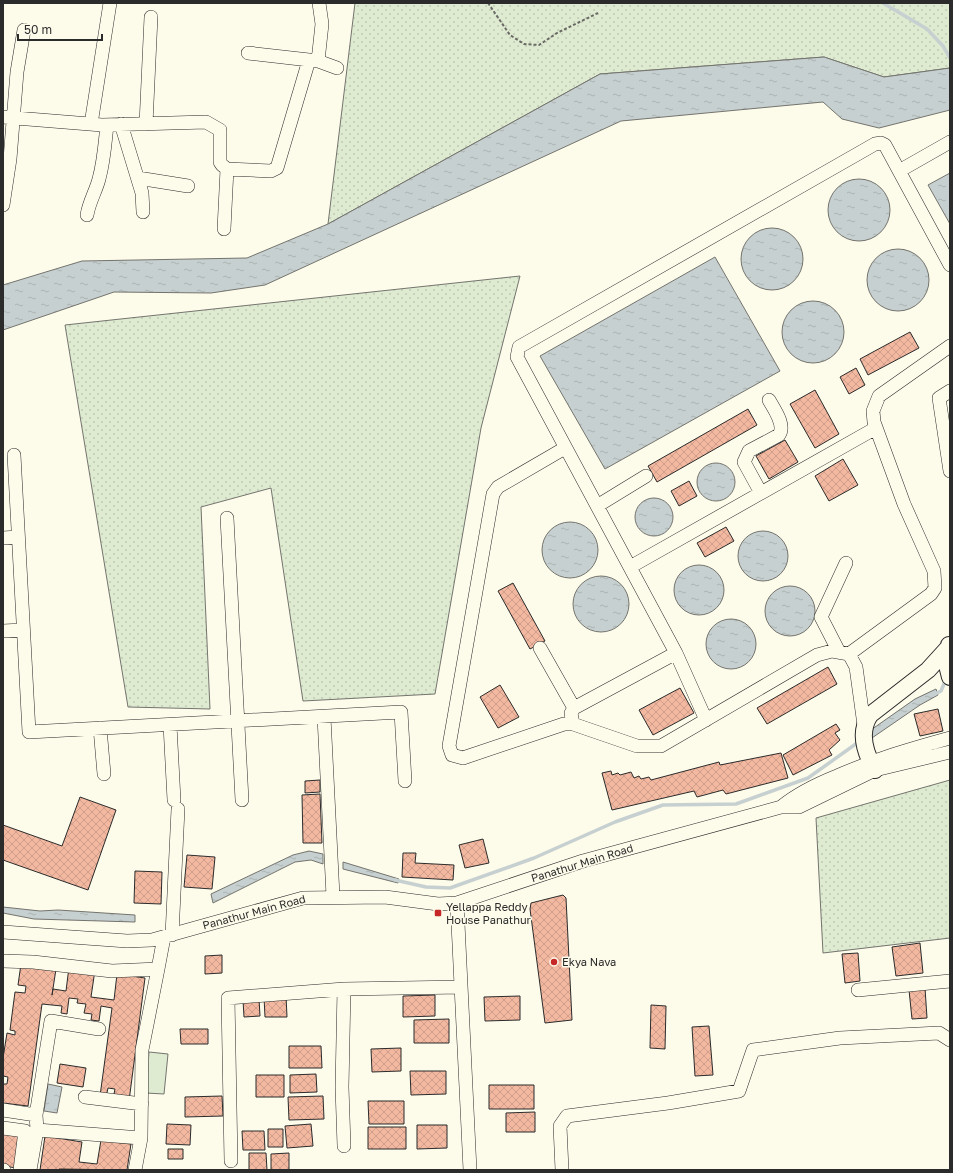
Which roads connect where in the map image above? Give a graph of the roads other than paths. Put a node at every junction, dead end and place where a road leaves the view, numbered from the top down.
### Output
1 (110, 3) edge
2 (320, 3) edge
3 (151, 16) dead end
4 (24, 30) dead end
5 (248, 53) dead end
6 (313, 60) junction
7 (337, 68) dead end
8 (8, 117) edge
9 (91, 124) junction
10 (121, 124) junction
11 (146, 124) junction
12 (107, 125) junction
13 (950, 142) edge
14 (228, 169) junction
15 (899, 171) junction
16 (138, 178) junction
17 (188, 186) dead end
18 (3, 205) edge
19 (143, 212) dead end
20 (87, 215) dead end
21 (224, 229) dead end
22 (945, 244) edge
23 (950, 265) edge
24 (950, 346) edge
25 (950, 391) edge
26 (769, 400) dead end
27 (876, 428) junction
28 (565, 448) junction
29 (14, 455) dead end
30 (950, 471) edge
31 (646, 476) dead end
32 (761, 493) junction
33 (597, 506) junction
34 (227, 518) dead end
35 (18, 537) junction
36 (3, 538) edge
37 (846, 563) dead end
38 (630, 567) junction
39 (23, 630) junction
40 (3, 631) edge
41 (949, 646) edge
42 (540, 648) dead end
43 (676, 653) junction
44 (844, 653) junction
45 (948, 671) edge
46 (574, 708) junction
47 (324, 716) junction
48 (706, 720) junction
49 (238, 721) junction
50 (573, 724) junction
51 (170, 725) junction
52 (100, 728) junction
53 (950, 738) edge
54 (867, 748) junction
55 (950, 752) edge
56 (104, 774) dead end
57 (405, 781) dead end
58 (242, 800) dead end
59 (333, 896) junction
60 (457, 902) junction
61 (3, 932) edge
62 (168, 936) junction
63 (3, 961) edge
64 (158, 969) junction
65 (950, 981) edge
66 (461, 987) junction
67 (344, 989) junction
68 (858, 990) dead end
69 (99, 1029) dead end
70 (950, 1040) edge
71 (85, 1097) dead end
72 (142, 1104) junction
73 (3, 1110) edge
74 (36, 1115) junction
75 (3, 1128) edge
76 (37, 1130) junction
77 (141, 1138) junction
78 (344, 1146) dead end
79 (231, 1161) dead end
80 (20, 1170) edge
81 (30, 1170) edge
82 (135, 1170) edge
83 (470, 1170) edge
84 (562, 1170) edge

1 - 9 street
2 - 6 street
3 - 11 street
4 - 8 street
5 - 6 street
6 - 7 street
6 - 14 street
8 - 9 street
8 - 18 street
9 - 12 street
10 - 11 street
10 - 12 street
10 - 16 street
11 - 14 street
12 - 20 street
13 - 15 street
14 - 21 street
15 - 22 street
15 - 28 street
16 - 17 street
16 - 19 street
22 - 23 street
24 - 27 street
25 - 30 street
26 - 32 street
27 - 32 street
27 - 44 street
28 - 33 street
28 - 50 street
29 - 35 street
31 - 33 street
32 - 38 street
33 - 38 street
34 - 49 street
35 - 36 street
35 - 39 street
37 - 44 street
38 - 43 street
39 - 40 street
39 - 52 street
41 - 45 main road
41 - 54 main road
42 - 46 street
43 - 46 street
43 - 48 street
44 - 48 street
44 - 54 street
46 - 50 street
47 - 49 street
47 - 57 street
47 - 59 street
48 - 50 street
49 - 51 street
49 - 58 street
51 - 52 street
51 - 62 street
52 - 56 street
53 - 54 street, Panathur Main Road
54 - 55 street, Panathur Main Road
54 - 60 street, Panathur Main Road
59 - 60 street, Panathur Main Road
59 - 62 street, Panathur Main Road
60 - 66 street
61 - 62 street, Panathur Main Road
62 - 64 street
63 - 64 street
64 - 72 street
65 - 68 street
66 - 67 street
66 - 83 street
67 - 78 street
67 - 79 street
69 - 74 street
70 - 84 street
71 - 72 street
72 - 77 street
73 - 74 street
74 - 76 street
75 - 80 street
76 - 77 street
76 - 81 street
77 - 82 street

